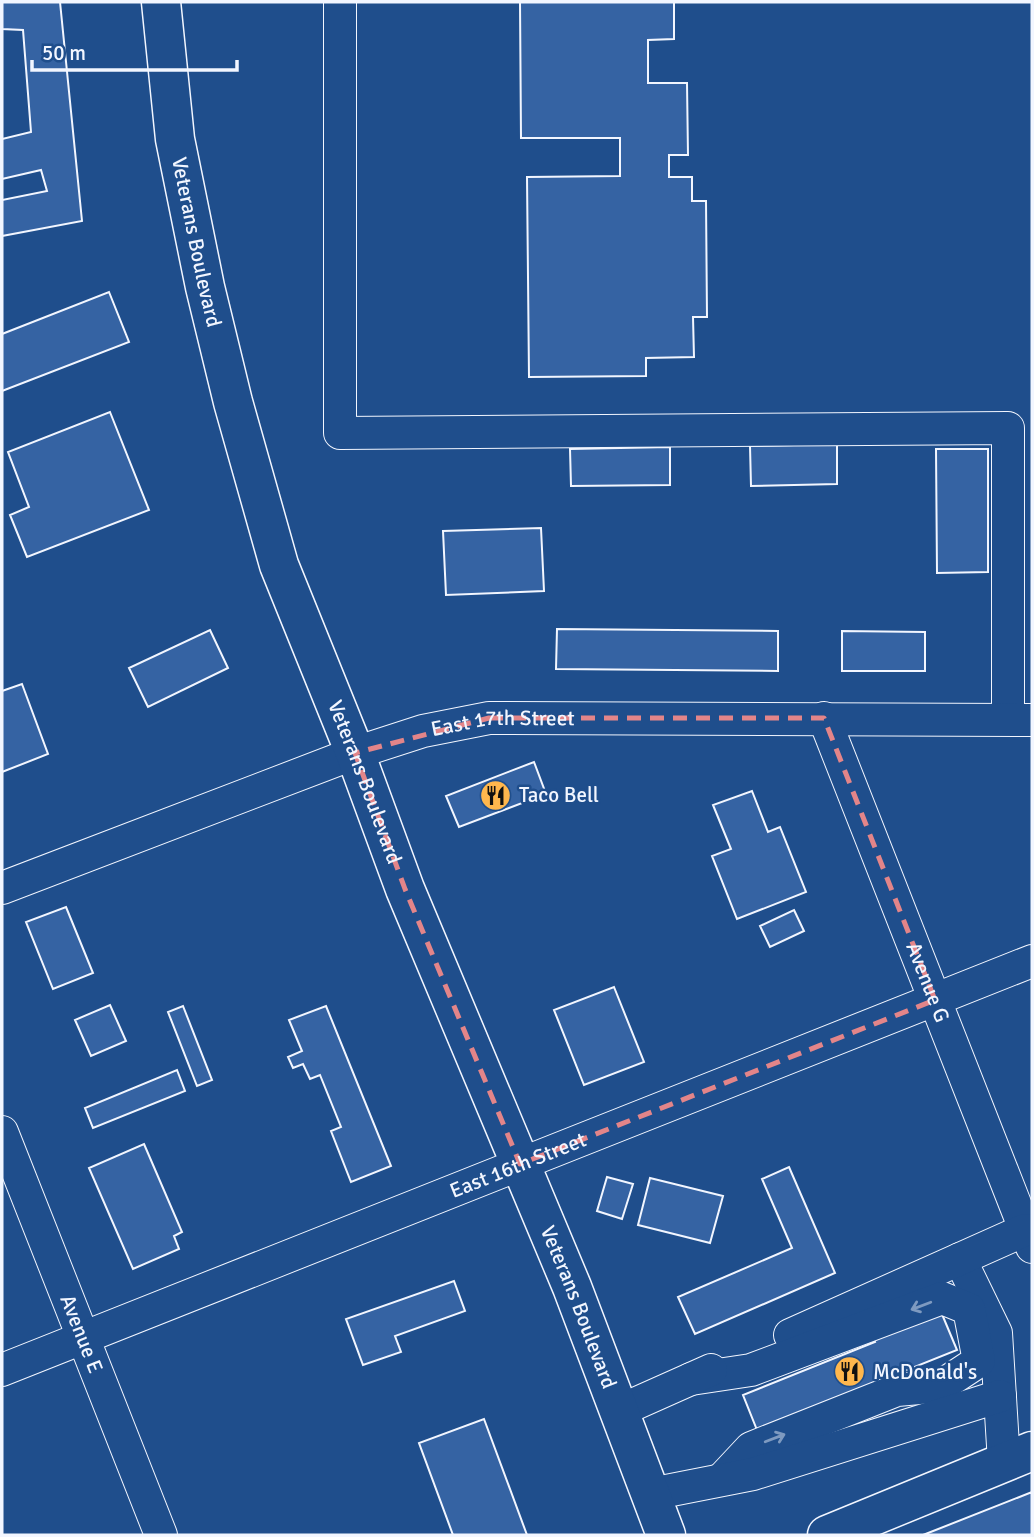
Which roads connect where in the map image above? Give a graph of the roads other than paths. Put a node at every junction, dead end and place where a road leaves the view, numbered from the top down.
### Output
1 (160, 2) edge
2 (340, 2) edge
3 (824, 718) junction
4 (1020, 720) edge
5 (355, 753) junction
6 (2, 888) edge
7 (1032, 961) edge
8 (935, 1000) junction
9 (2, 1132) edge
10 (520, 1164) junction
11 (1029, 1238) edge
12 (960, 1259) junction
13 (83, 1338) junction
14 (2, 1370) edge
15 (691, 1379) junction
16 (1000, 1396) junction
17 (619, 1411) junction
18 (1018, 1457) edge
19 (722, 1479) junction
20 (651, 1494) junction
21 (161, 1535) edge
22 (666, 1535) edge
23 (827, 1535) edge

1 - 5 main road, Veterans Boulevard
2 - 4 street
3 - 4 street, East 17th Street
3 - 5 street, East 17th Street
3 - 8 street, Avenue G
5 - 6 street, East 17th Street
5 - 10 main road, Veterans Boulevard
7 - 8 street, East 16th Street
8 - 10 street, East 16th Street
8 - 11 street, Avenue G
9 - 13 street, Avenue E
10 - 13 street, East 16th Street
10 - 17 main road, Veterans Boulevard
11 - 12 street
12 - 15 street
12 - 16 street
13 - 14 street, East 16th Street
13 - 21 street, Avenue E
15 - 17 street
19 -> 15 street
16 - 18 street
16 - 19 street
17 - 20 main road, Veterans Boulevard
18 - 23 main road
19 - 20 street
20 - 22 main road, Veterans Boulevard

